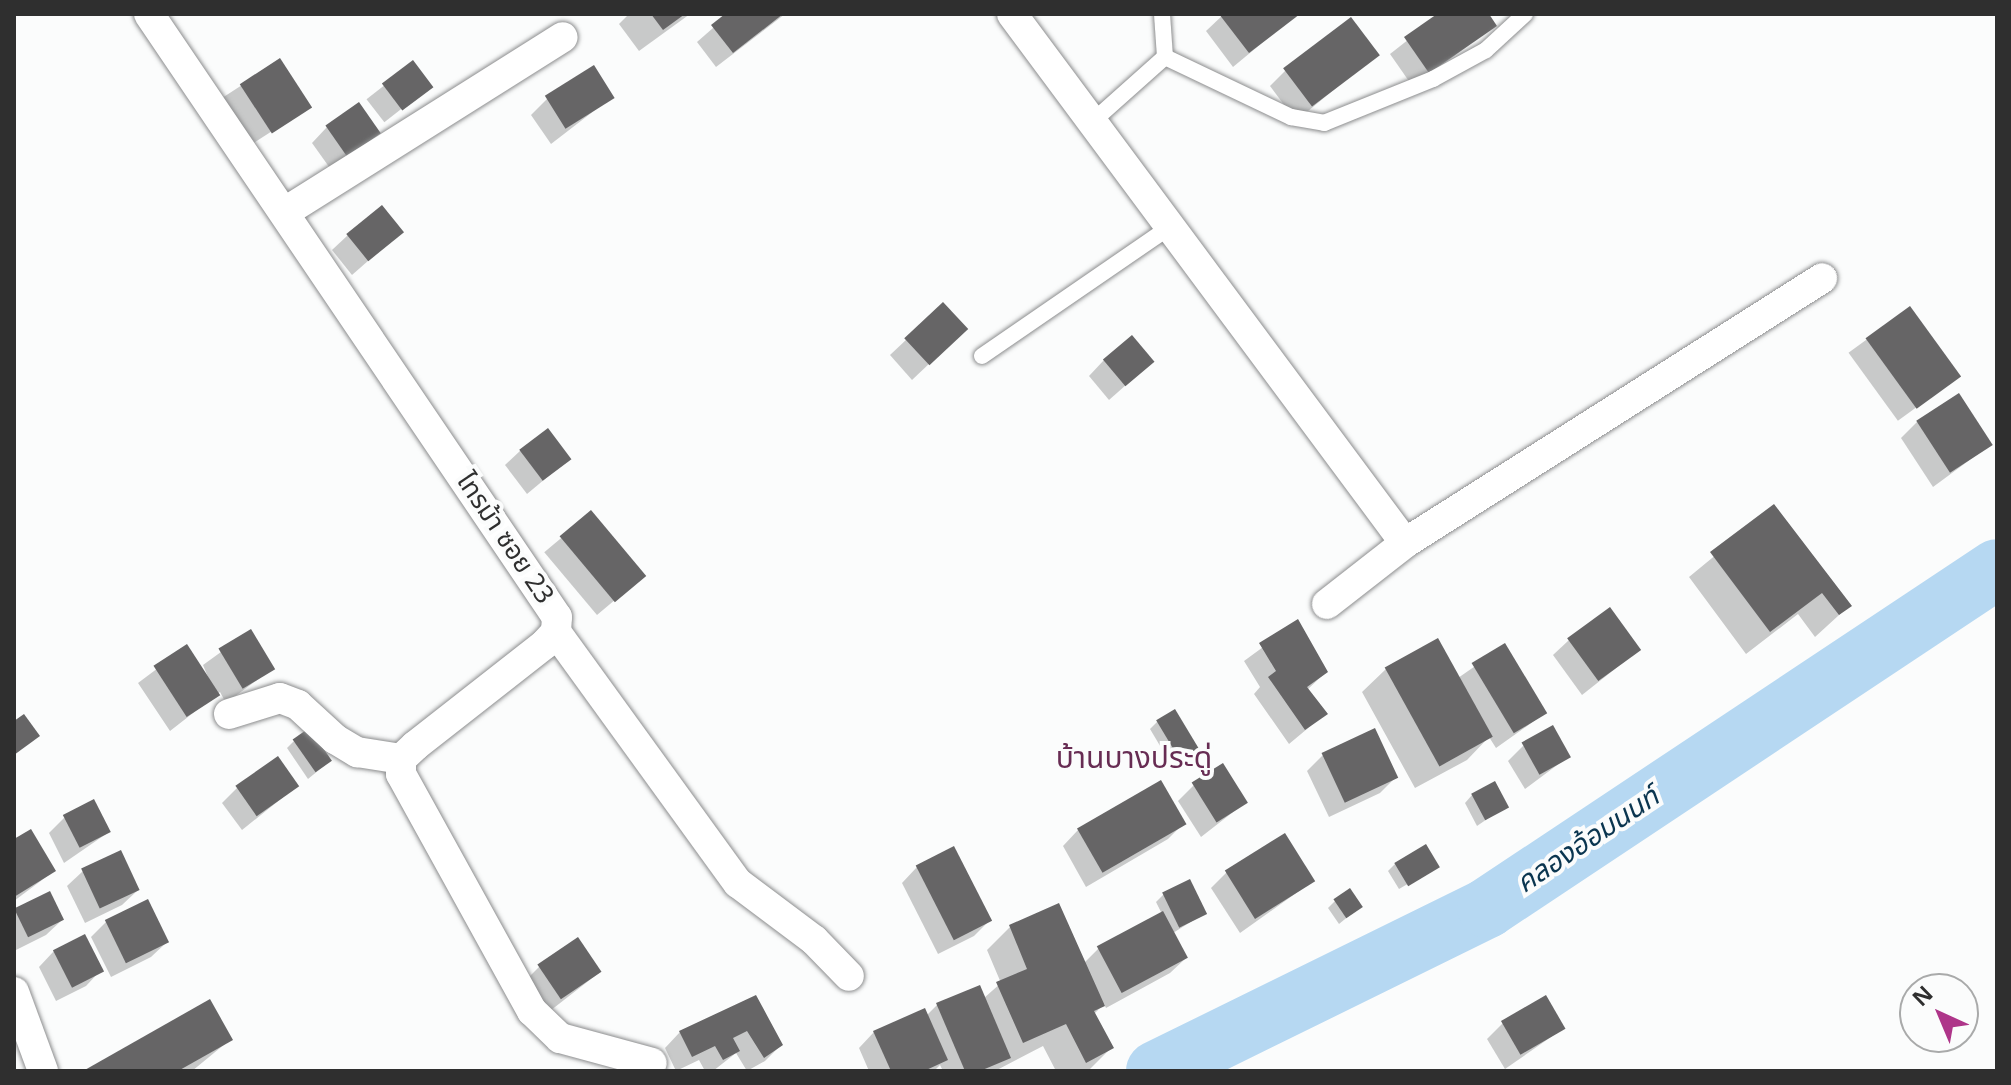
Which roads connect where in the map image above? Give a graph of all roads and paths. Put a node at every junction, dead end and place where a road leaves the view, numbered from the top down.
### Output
1 (149, 14) edge
2 (1012, 14) edge
3 (1162, 14) edge
4 (1525, 14) edge
5 (563, 37) dead end
6 (1165, 57) junction
7 (1092, 122) junction
8 (285, 212) junction
9 (1170, 227) junction
10 (1822, 278) dead end
11 (982, 356) dead end
12 (1405, 543) junction
13 (1327, 604) dead end
14 (556, 632) junction
15 (229, 714) dead end
16 (401, 759) junction
17 (849, 976) dead end
18 (14, 992) edge
19 (652, 1063) dead end
20 (43, 1071) edge

1 - 8 street, ไทรม้า ซอย 23
2 - 7 street
3 - 6 lane
4 - 6 lane
5 - 8 street
6 - 7 lane
7 - 9 street
8 - 14 street, ไทรม้า ซอย 23
9 - 11 lane
9 - 12 street
10 - 12 street
12 - 13 street
14 - 16 street, ไทรม้า ซอย 23
14 - 17 street
15 - 16 street
16 - 19 street
18 - 20 street

